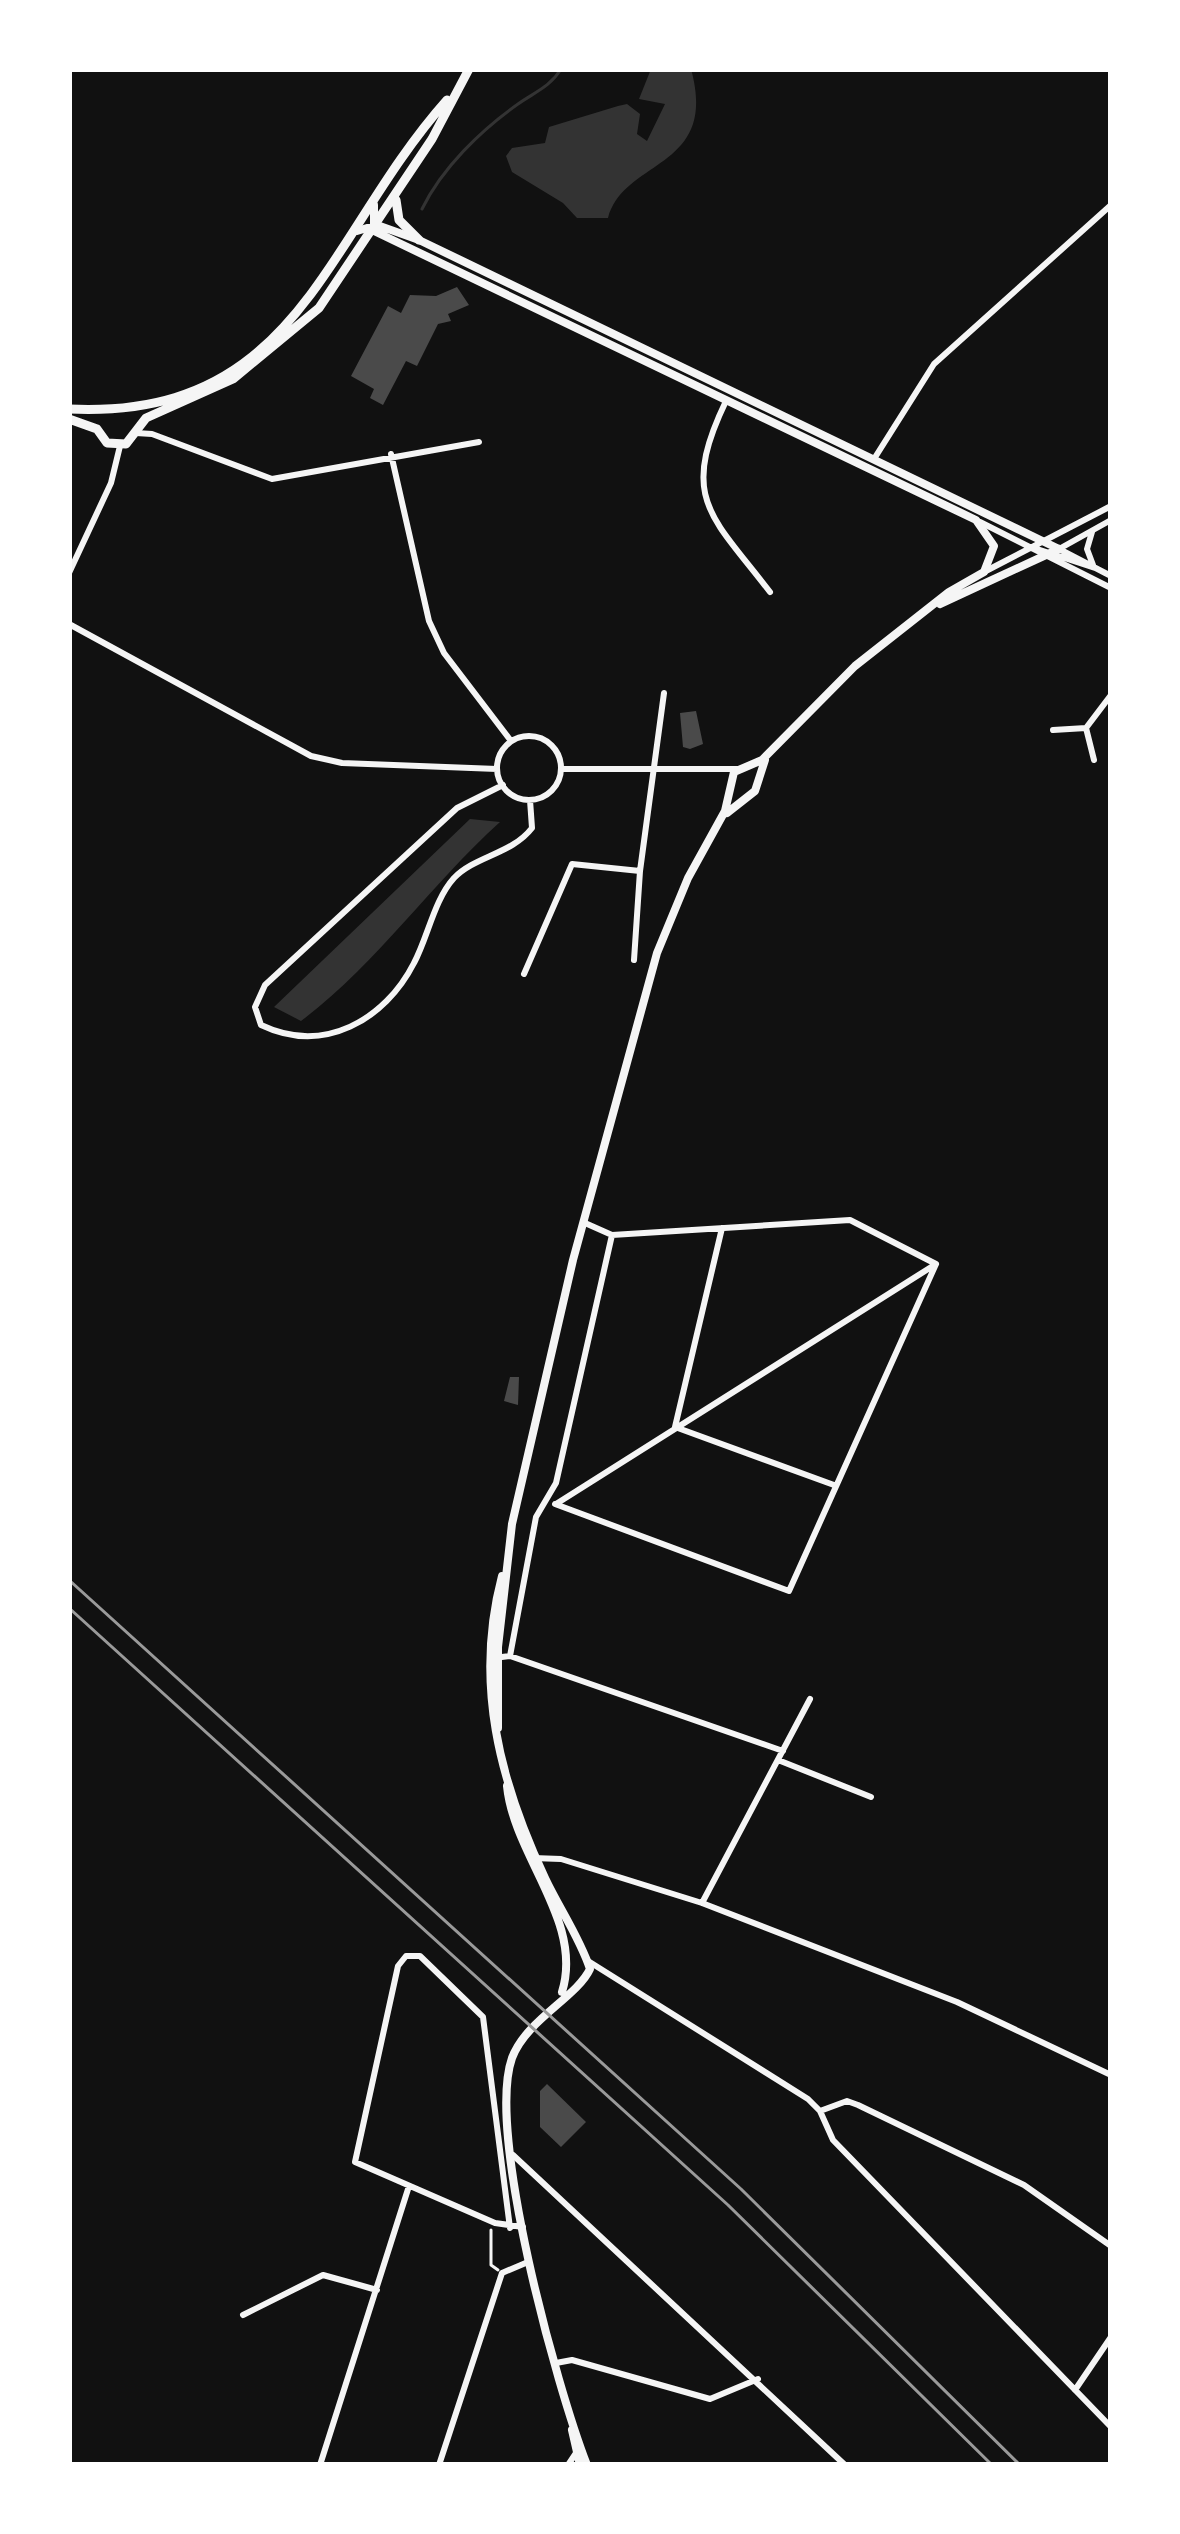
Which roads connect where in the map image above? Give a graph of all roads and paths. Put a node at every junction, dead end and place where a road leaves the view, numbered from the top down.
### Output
1 (469, 69) edge
2 (459, 87) junction
3 (398, 192) junction
4 (374, 205) junction
5 (1111, 205) edge
6 (375, 227) junction
7 (357, 231) junction
8 (419, 240) junction
9 (731, 393) junction
10 (106, 408) junction
11 (69, 409) edge
12 (129, 409) junction
13 (69, 419) edge
14 (97, 429) junction
15 (137, 429) junction
16 (478, 442) dead end
17 (120, 446) junction
18 (391, 454) junction
19 (873, 462) junction
20 (1111, 506) edge
21 (976, 520) junction
22 (1111, 520) edge
23 (1092, 532) junction
24 (1043, 541) junction
25 (1028, 550) junction
26 (1051, 552) junction
27 (1095, 568) junction
28 (984, 572) junction
29 (69, 573) edge
30 (1111, 576) edge
31 (1111, 588) edge
32 (770, 592) dead end
33 (927, 610) junction
34 (69, 624) edge
35 (664, 693) dead end
36 (1111, 695) edge
37 (1086, 728) junction
38 (1053, 730) dead end
39 (511, 741) junction
40 (769, 753) junction
41 (1094, 760) dead end
42 (655, 766) junction
43 (714, 768) junction
44 (497, 769) junction
45 (561, 769) junction
46 (743, 769) junction
47 (757, 783) junction
48 (503, 785) junction
49 (730, 786) junction
50 (746, 796) junction
51 (530, 800) junction
52 (720, 821) junction
53 (640, 872) junction
54 (634, 960) dead end
55 (524, 974) dead end
56 (585, 1223) junction
57 (722, 1228) junction
58 (611, 1235) junction
59 (936, 1264) junction
60 (675, 1427) junction
61 (836, 1485) junction
62 (552, 1502) junction
63 (510, 1545) junction
64 (487, 1653) junction
65 (510, 1656) junction
66 (497, 1658) junction
67 (810, 1699) dead end
68 (498, 1728) junction
69 (783, 1750) junction
70 (778, 1760) junction
71 (871, 1798) dead end
72 (532, 1858) junction
73 (702, 1904) junction
74 (587, 1960) junction
75 (566, 1961) junction
76 (610, 1971) junction
77 (565, 1972) junction
78 (584, 1978) junction
79 (559, 1999) junction
80 (1111, 2075) edge
81 (820, 2111) junction
82 (513, 2155) junction
83 (409, 2186) junction
84 (495, 2224) junction
85 (523, 2227) junction
86 (509, 2228) junction
87 (1111, 2246) edge
88 (528, 2262) junction
89 (502, 2273) junction
90 (376, 2290) junction
91 (243, 2315) dead end
92 (1111, 2337) edge
93 (556, 2363) junction
94 (758, 2379) junction
95 (1075, 2390) junction
96 (1111, 2427) edge
97 (578, 2450) junction
98 (320, 2465) edge
99 (439, 2465) edge
100 (568, 2465) edge
101 (583, 2465) edge
102 (845, 2465) edge

1 - 2 main road
2 - 3 main road
2 - 4 main road
3 - 6 main road
3 - 8 main road
4 - 6 main road
4 - 7 main road
5 - 19 street
6 - 7 main road
6 - 8 main road
6 - 9 main road
6 - 15 main road
7 - 12 main road
8 - 9 main road
9 - 19 main road
9 - 32 street
10 - 11 main road
10 - 12 main road
10 - 14 main road
12 - 15 main road
13 - 14 main road
14 - 17 main road
15 - 17 main road
15 - 18 street
16 - 18 street
17 - 29 street
18 - 39 street
19 - 21 main road
19 - 24 main road
20 - 24 street
21 - 25 street
21 - 28 main road
22 - 23 street
23 - 26 street
23 - 27 street
24 - 25 street
24 - 26 main road
25 - 26 street
25 - 28 street
26 - 27 street
26 - 31 street
26 - 33 main road
27 - 30 street
28 - 33 main road
33 - 40 main road
34 - 44 street
35 - 42 street
36 - 37 street
37 - 38 street
37 - 41 street
39 - 44 street
39 - 45 street
40 - 46 main road
40 - 47 main road
42 - 43 street
42 - 45 street
42 - 53 street
43 - 46 street
43 - 49 street
44 - 48 street
45 - 51 street
46 - 47 main road
46 - 49 main road
47 - 50 main road
48 - 51 street
48 - 51 street
49 - 50 main road
49 - 52 main road
50 - 52 main road
52 - 56 main road
53 - 54 street
53 - 55 street
56 - 58 street
56 - 63 main road
57 - 58 street
57 - 59 street
57 - 60 street
58 - 62 street
59 - 60 street
59 - 61 street
60 - 61 street
60 - 62 street
61 - 62 street
62 - 65 street
63 - 64 main road
63 - 66 main road
64 - 66 street
64 - 68 main road
65 - 66 street
65 - 69 street
66 - 68 main road
67 - 69 street
68 - 72 main road
69 - 70 street
70 - 71 street
70 - 73 street
72 - 73 street
72 - 74 main road
72 - 75 main road
73 - 80 street
74 - 75 main road
74 - 76 street
74 - 78 main road
75 - 77 main road
76 - 78 street
76 - 81 street
77 - 78 main road
77 - 79 main road
78 - 79 main road
79 - 82 main road
81 - 87 street
81 - 95 street
82 - 85 main road
82 - 94 street
83 - 84 street
83 - 86 street
83 - 90 street
84 - 86 street
84 - 89 path
85 - 86 street
85 - 88 main road
88 - 89 street
88 - 93 main road
89 - 99 street
90 - 91 street
90 - 98 street
92 - 95 street
93 - 94 street
93 - 97 main road
94 - 102 street
95 - 96 street
97 - 100 street
97 - 101 main road

